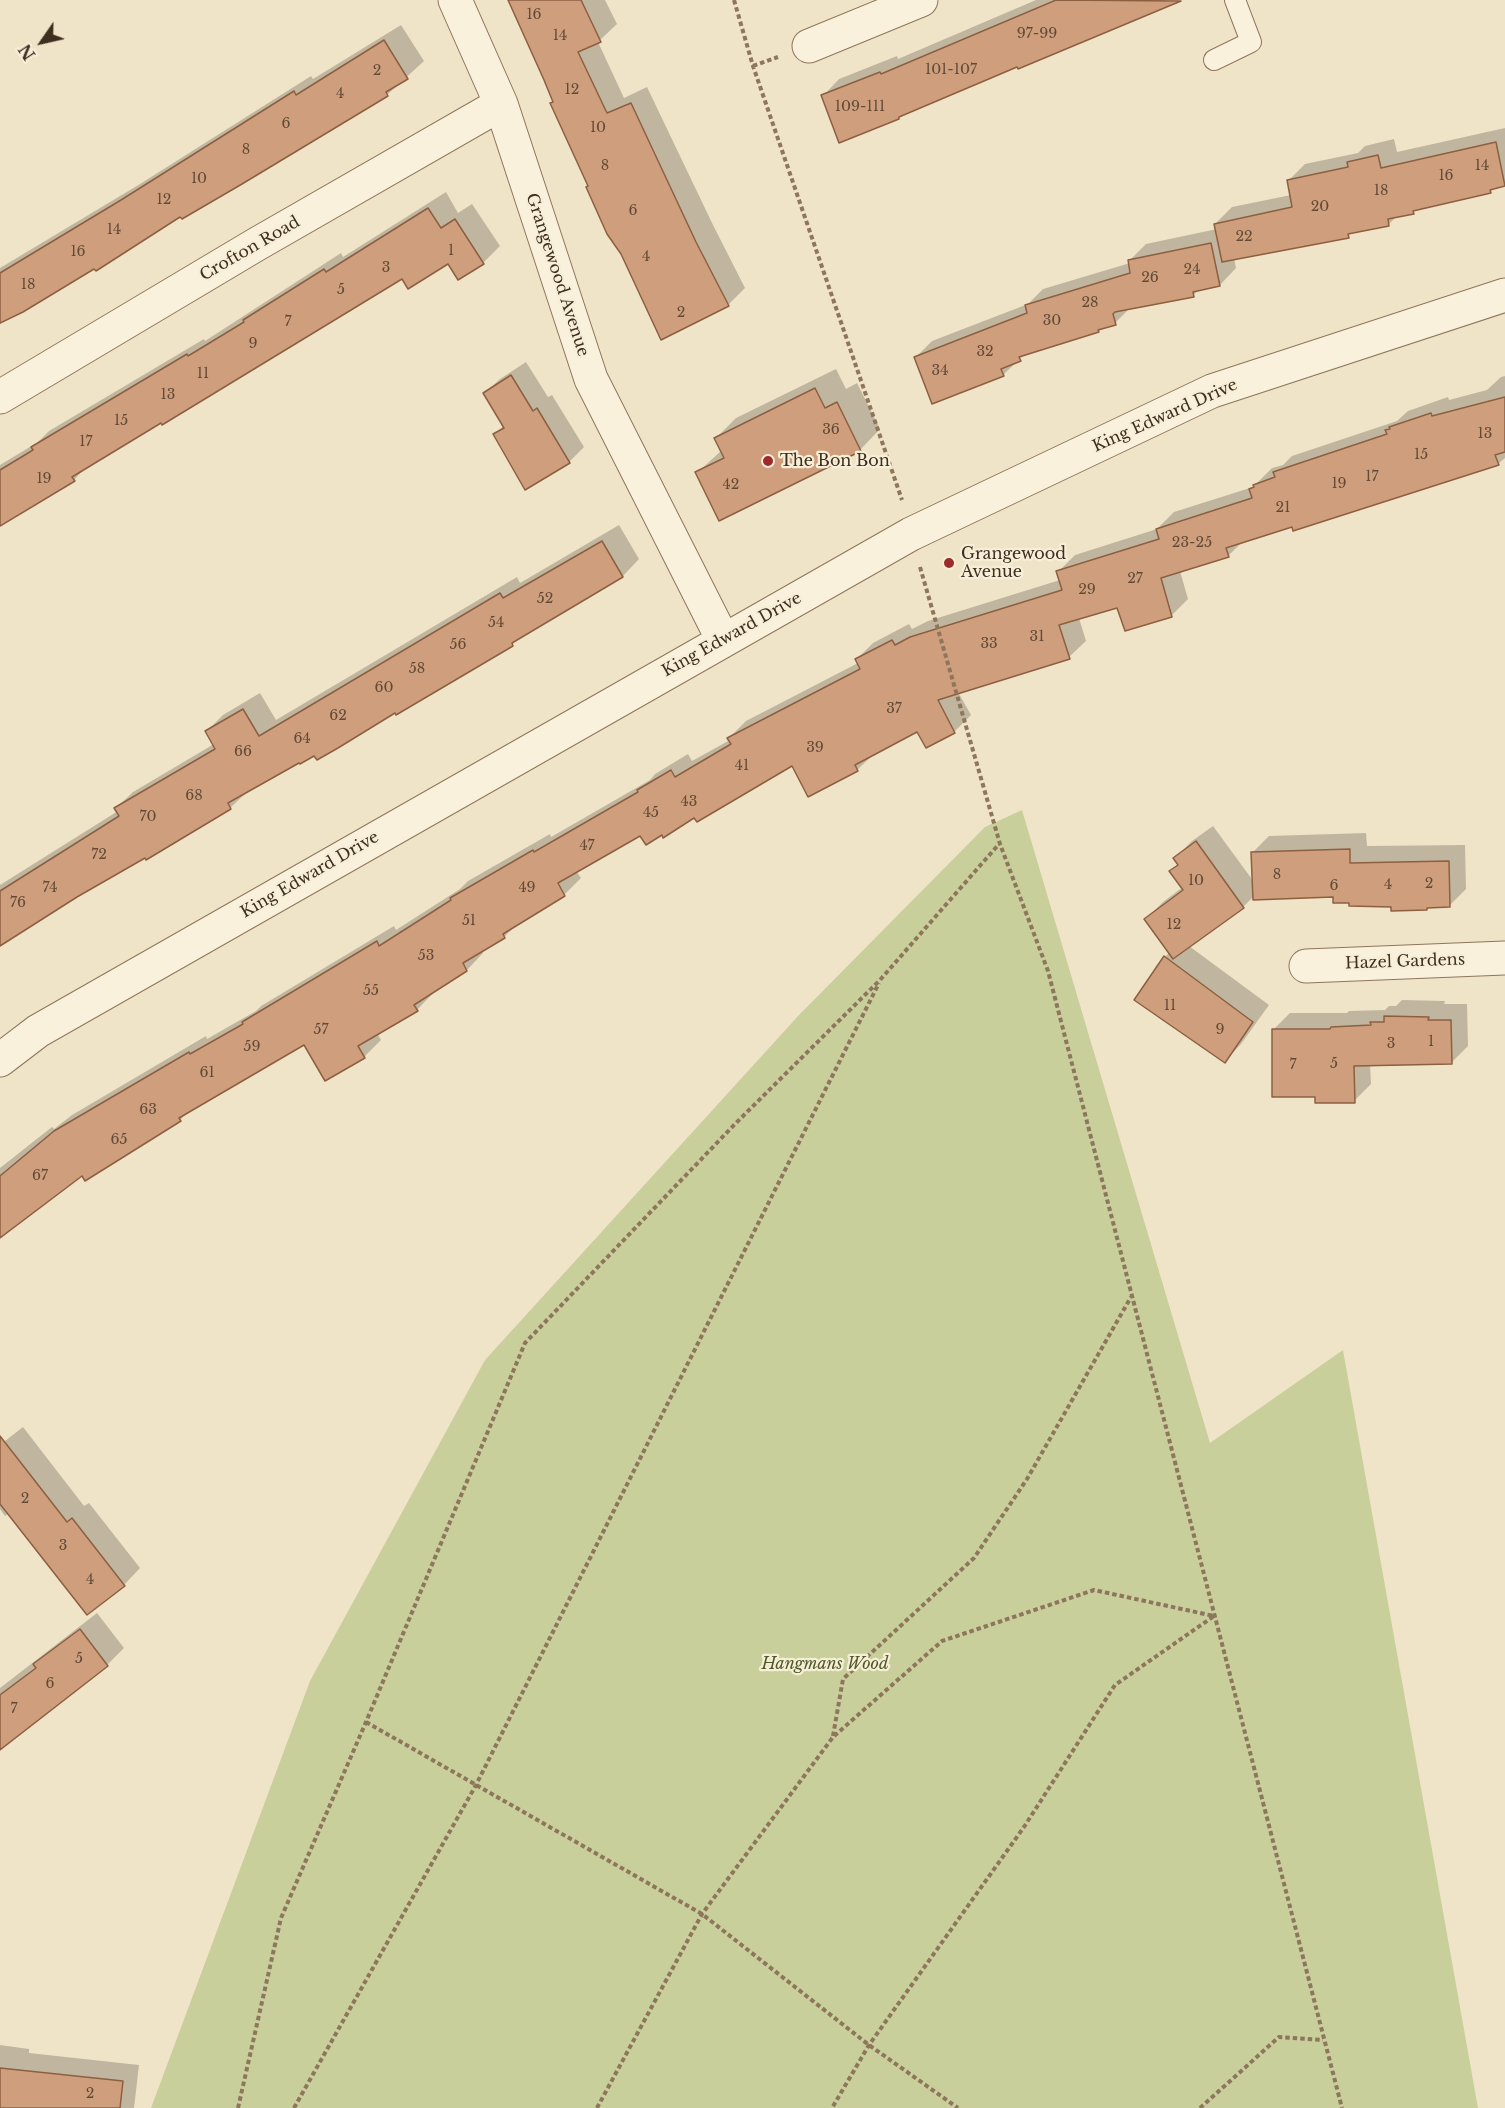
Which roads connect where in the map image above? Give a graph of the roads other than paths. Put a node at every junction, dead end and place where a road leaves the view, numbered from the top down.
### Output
1 (456, 0) edge
2 (921, 0) edge
3 (1235, 0) edge
4 (887, 6) edge
5 (809, 46) dead end
6 (1214, 60) dead end
7 (501, 104) junction
8 (1505, 295) edge
9 (0, 397) edge
10 (723, 639) junction
11 (1505, 958) edge
12 (1306, 966) dead end
13 (0, 1060) edge

1 - 7 street, Grangewood Avenue
2 - 4 street
3 - 6 lane
4 - 5 street
7 - 9 street, Crofton Road
7 - 10 street, Grangewood Avenue
8 - 10 street, King Edward Drive
10 - 13 street, King Edward Drive
11 - 12 street, Hazel Gardens

